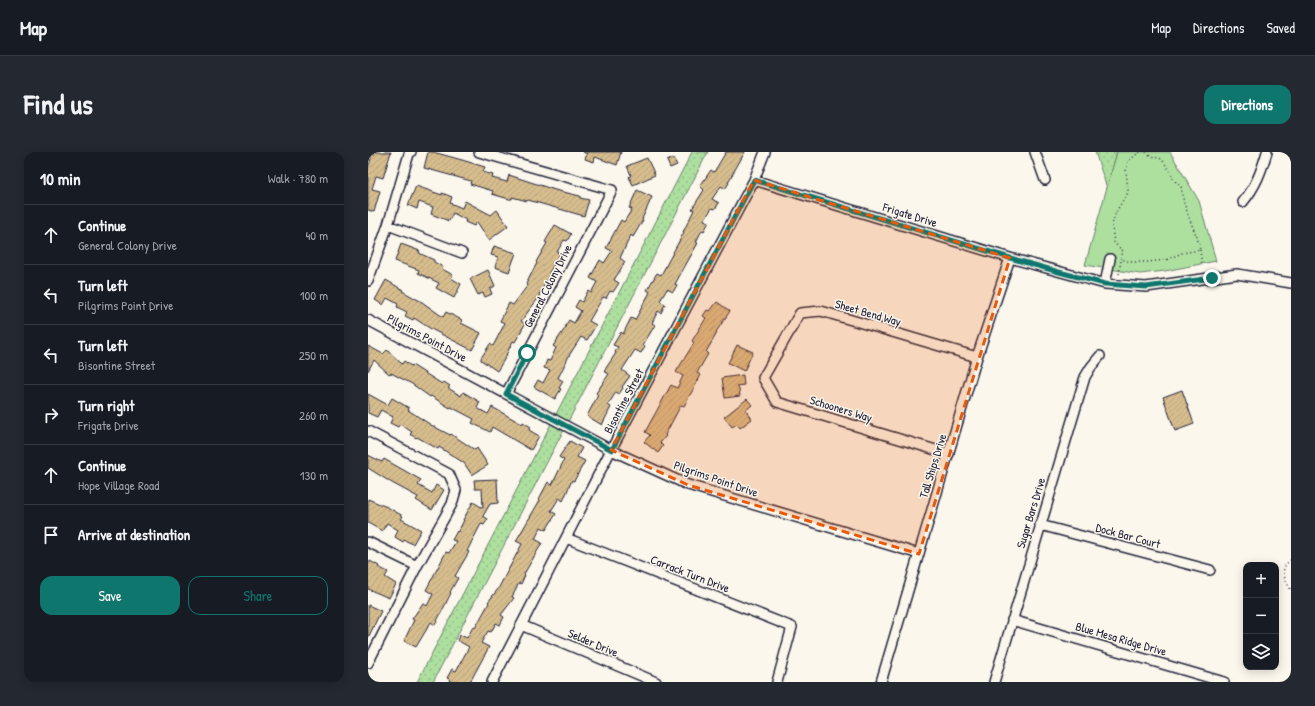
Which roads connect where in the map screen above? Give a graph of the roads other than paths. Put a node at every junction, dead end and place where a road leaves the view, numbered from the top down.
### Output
1 (411, 152) edge
2 (479, 152) edge
3 (765, 152) edge
4 (1035, 152) edge
5 (1267, 152) edge
6 (754, 180) junction
7 (1045, 180) dead end
8 (1243, 202) dead end
9 (388, 225) junction
10 (462, 253) dead end
11 (1010, 258) junction
12 (1110, 259) dead end
13 (368, 280) edge
14 (1291, 283) edge
15 (1105, 284) junction
16 (368, 320) edge
17 (1100, 356) dead end
18 (775, 357) joint
19 (977, 357) junction
20 (506, 394) junction
21 (368, 432) edge
22 (612, 450) junction
23 (948, 454) junction
24 (1040, 525) junction
25 (566, 538) junction
26 (368, 542) edge
27 (919, 554) junction
28 (417, 566) junction
29 (1210, 570) dead end
30 (1012, 620) junction
31 (521, 625) junction
32 (370, 653) edge
33 (368, 663) edge
34 (492, 682) edge
35 (656, 682) edge
36 (777, 682) edge
37 (881, 682) edge
38 (994, 682) edge
39 (1224, 682) edge

1 - 9 street
2 - 20 street, General Colony Drive
3 - 6 street, Bisontine Street
4 - 7 street
5 - 8 street
6 - 11 street, Frigate Drive
6 - 22 street, Bisontine Street
9 - 10 street
9 - 13 street
11 - 15 street, Frigate Drive
11 - 19 street, Tall Ships Drive
12 - 15 street
14 - 15 street, Frigate Drive
16 - 20 street, Pilgrims Point Drive
17 - 24 street, Sugar Bars Drive
18 - 19 street, Sheet Bend Way
18 - 23 street, Schooners Way
19 - 23 street, Tall Ships Drive
20 - 22 street, Pilgrims Point Drive
21 - 28 street
22 - 25 street, Bisontine Street
22 - 27 street, Pilgrims Point Drive
23 - 27 street, Tall Ships Drive
24 - 29 street, Dock Bar Court
24 - 30 street, Sugar Bars Drive
25 - 31 street, Bisontine Street
25 - 36 street, Carrack Turn Drive
26 - 28 street
27 - 37 street, Tall Ships Drive
28 - 32 street
30 - 38 street, Sugar Bars Drive
30 - 39 street, Blue Mesa Ridge Drive
31 - 34 street, Bisontine Street
31 - 35 street, Selder Drive
32 - 33 street

